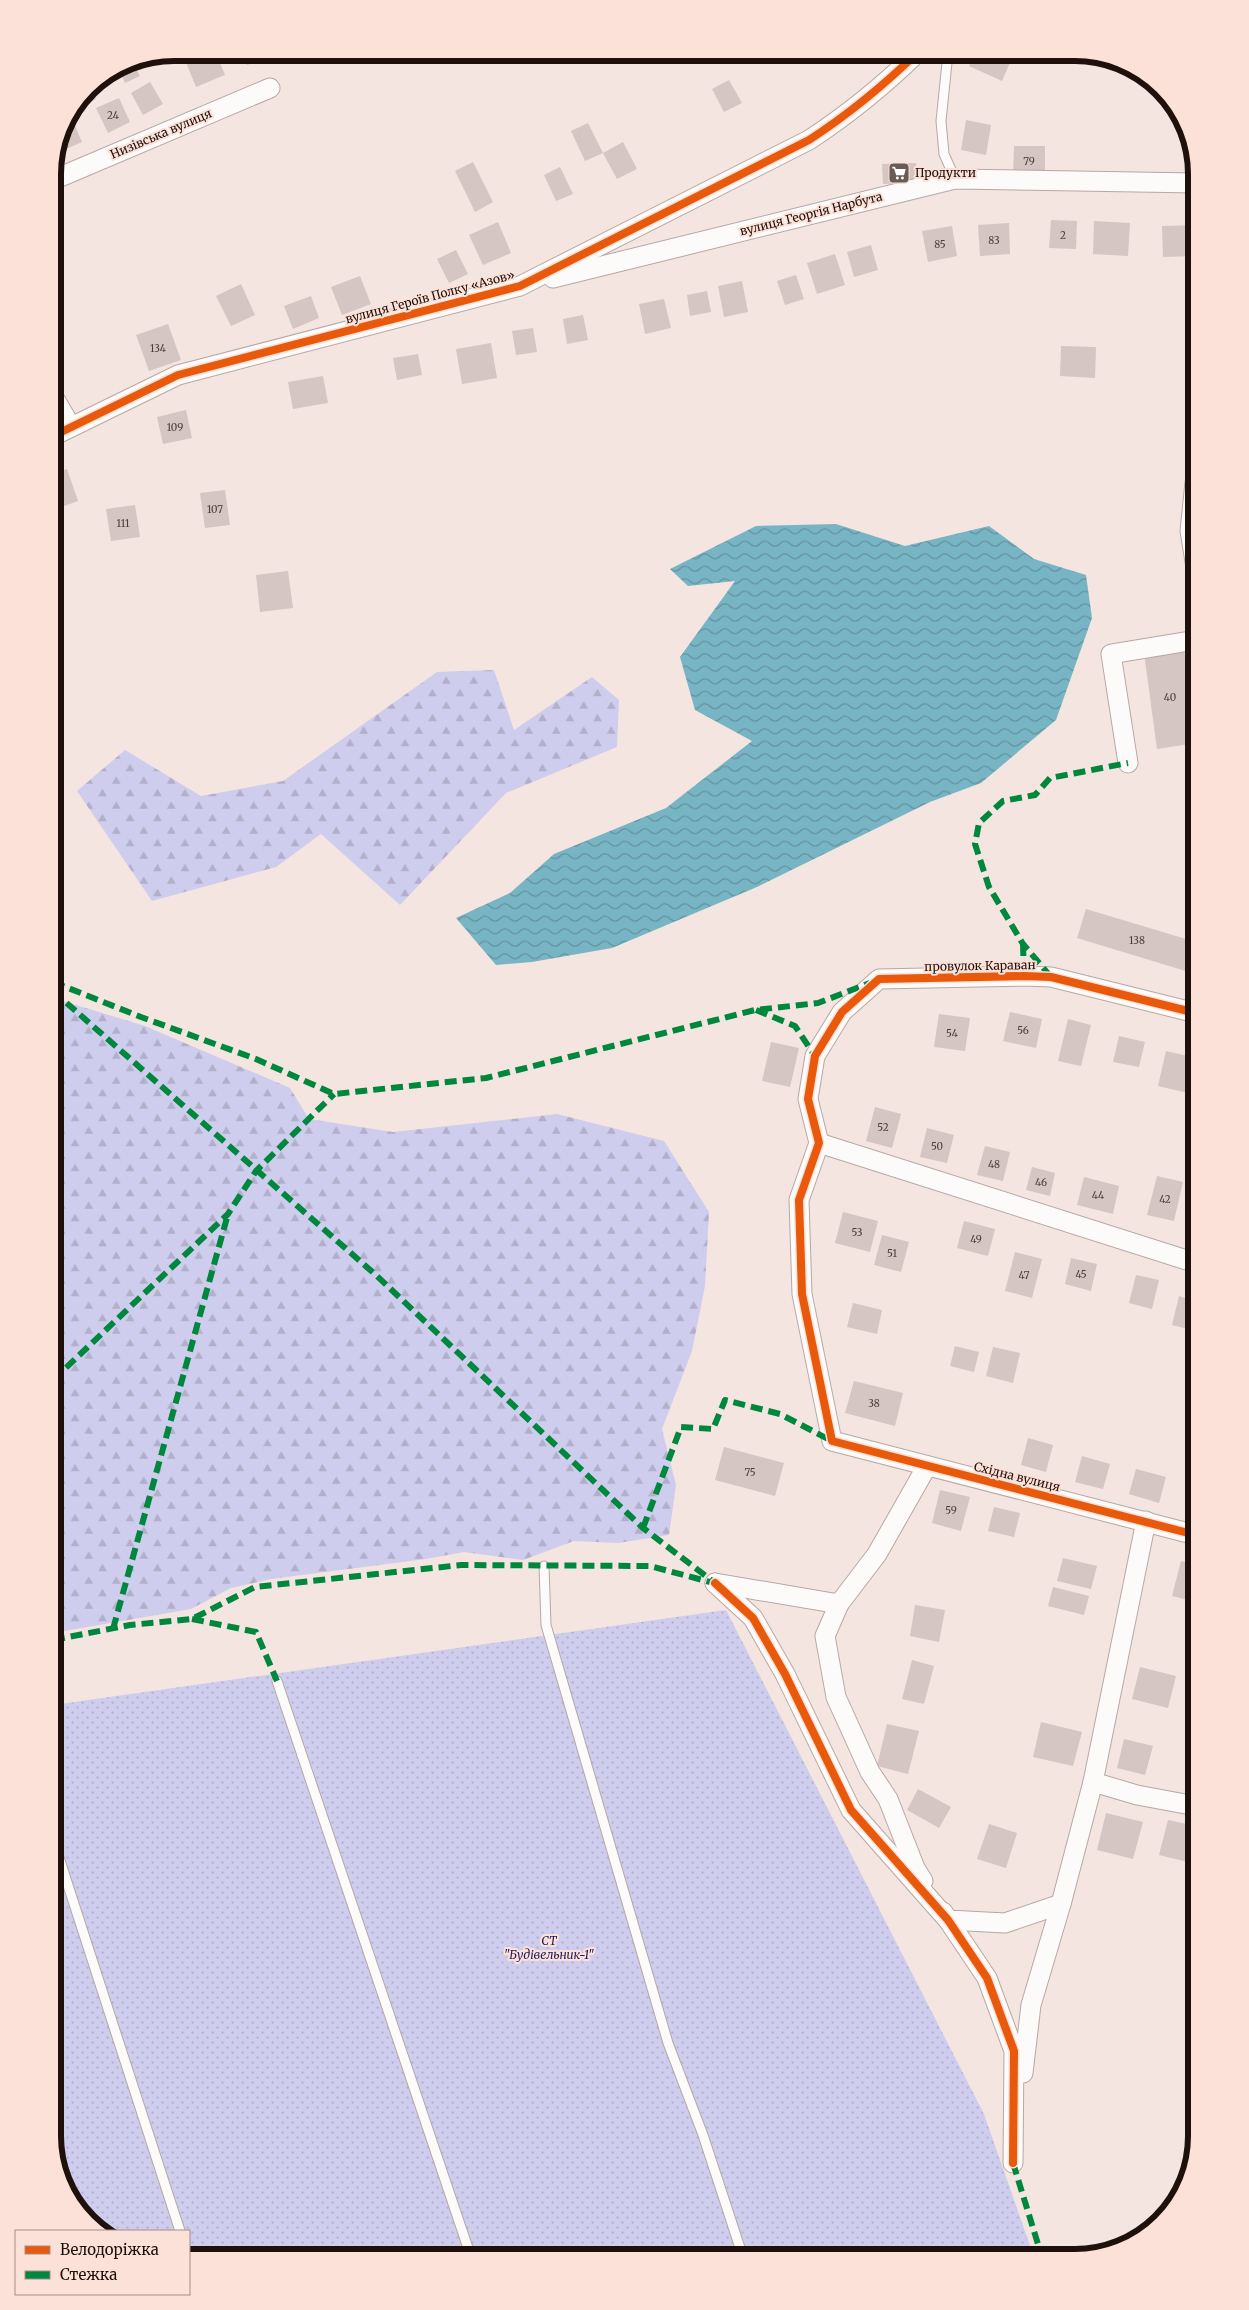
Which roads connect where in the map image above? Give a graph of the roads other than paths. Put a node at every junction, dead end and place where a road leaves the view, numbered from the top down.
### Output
1 (909, 61) edge
2 (947, 61) edge
3 (270, 88) dead end
4 (61, 177) edge
5 (956, 179) junction
6 (1188, 183) edge
7 (520, 286) junction
8 (61, 410) edge
9 (70, 425) junction
10 (61, 431) edge
11 (1188, 502) edge
12 (1188, 550) edge
13 (1188, 641) edge
14 (1128, 763) dead end
15 (1188, 1008) edge
16 (820, 1143) junction
17 (1188, 1260) edge
18 (927, 1466) junction
19 (1146, 1521) junction
20 (1188, 1533) edge
21 (544, 1566) dead end
22 (839, 1604) junction
23 (277, 1681) dead end
24 (1093, 1782) junction
25 (1188, 1805) edge
26 (61, 1867) edge
27 (1061, 1904) junction
28 (948, 1920) junction
29 (180, 2230) edge
30 (468, 2249) edge
31 (740, 2249) edge

1 - 7 street, вулиця Героїв Полку «Азов»
2 - 5 lane
3 - 4 street, Низівська вулиця
5 - 6 street, вулиця Георгія Нарбута
5 - 7 street, вулиця Георгія Нарбута
7 - 9 street, вулиця Героїв Полку «Азов»
8 - 9 street
9 - 10 street, вулиця Героїв Полку «Азов»
11 - 12 lane
13 - 14 street
15 - 16 street, провулок Караван
16 - 17 street
16 - 18 street, Східна вулиця
18 - 19 street, Східна вулиця
18 - 22 street
19 - 20 street, Східна вулиця
19 - 24 street
21 - 31 lane
22 - 28 street
22 - 28 street
23 - 30 lane
24 - 25 street
24 - 27 street
26 - 29 lane
27 - 28 street
27 - 28 street

